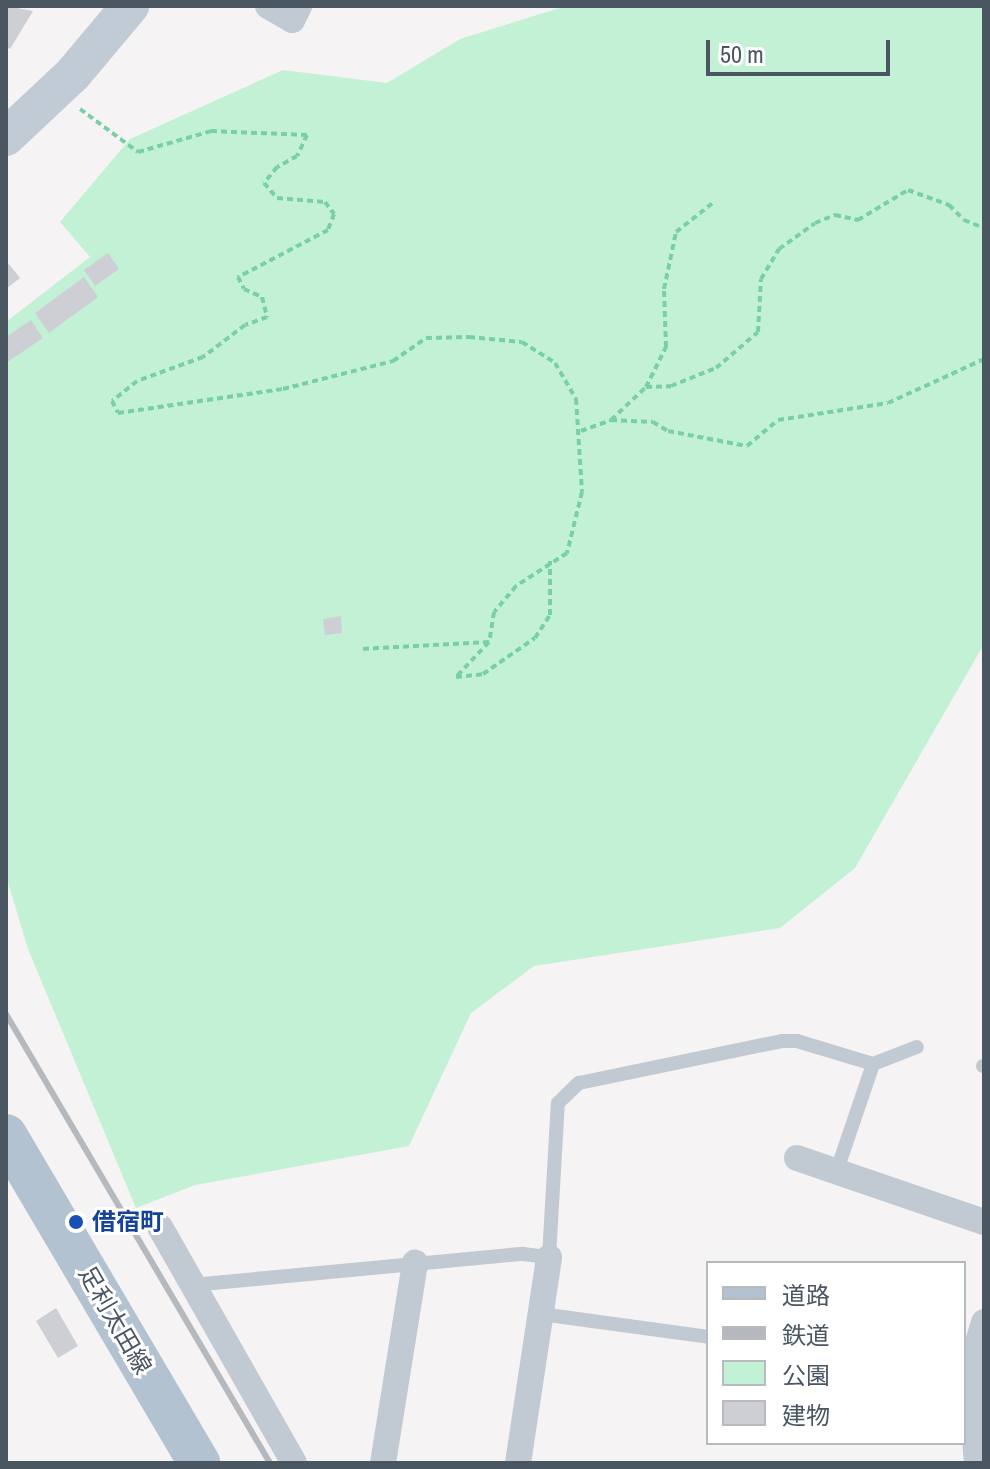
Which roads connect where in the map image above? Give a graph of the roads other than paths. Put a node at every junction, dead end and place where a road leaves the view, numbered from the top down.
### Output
1 (130, 6) edge
2 (268, 6) edge
3 (299, 6) edge
4 (6, 137) edge
5 (917, 1047) dead end
6 (873, 1064) junction
7 (6, 1135) edge
8 (797, 1158) dead end
9 (837, 1170) junction
10 (984, 1222) edge
11 (160, 1227) dead end
12 (549, 1257) junction
13 (415, 1263) junction
14 (192, 1285) junction
15 (541, 1314) junction
16 (984, 1322) edge
17 (706, 1337) edge
18 (966, 1373) edge
19 (199, 1463) edge
20 (294, 1463) edge
21 (383, 1463) edge
22 (518, 1463) edge
23 (977, 1463) edge

1 - 4 street
2 - 3 street
5 - 6 lane
6 - 9 lane
6 - 12 lane
7 - 19 main road, 足利太田線
8 - 9 street
9 - 10 street
11 - 14 street
12 - 13 lane
12 - 15 street
13 - 14 lane
13 - 21 street
14 - 20 street
15 - 17 lane
15 - 22 street
16 - 18 street
18 - 23 street

